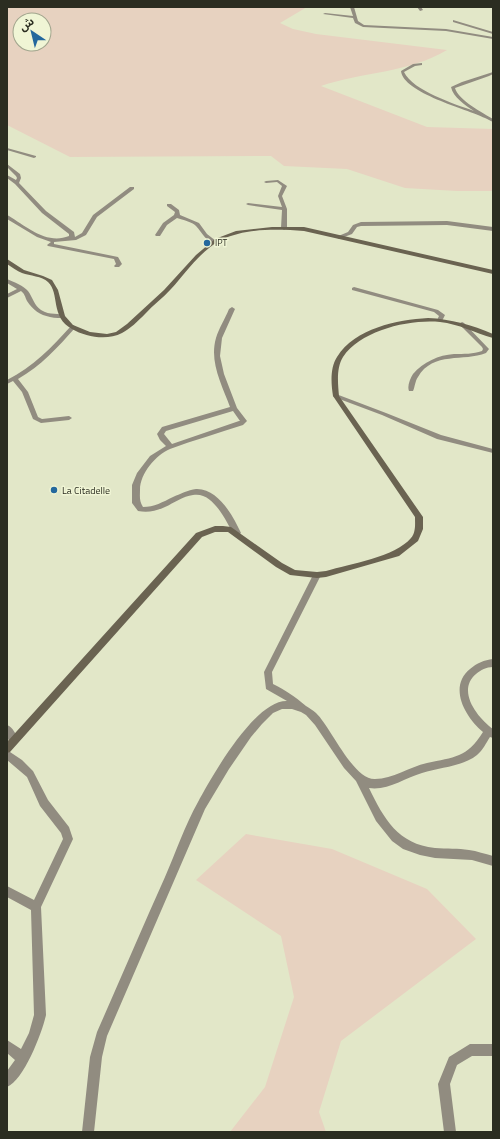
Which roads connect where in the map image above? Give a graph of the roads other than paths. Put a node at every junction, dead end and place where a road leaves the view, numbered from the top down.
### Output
1 (352, 7) edge
2 (325, 14) dead end
3 (354, 17) junction
4 (454, 22) dead end
5 (493, 33) edge
6 (493, 38) edge
7 (421, 64) dead end
8 (493, 73) edge
9 (484, 116) junction
10 (493, 121) edge
11 (7, 149) edge
12 (34, 157) dead end
13 (7, 165) edge
14 (7, 176) edge
15 (266, 182) dead end
16 (17, 183) junction
17 (132, 188) dead end
18 (248, 204) dead end
19 (169, 205) dead end
20 (285, 209) junction
21 (178, 216) junction
22 (7, 217) edge
23 (284, 228) junction
24 (493, 229) edge
25 (158, 236) dead end
26 (339, 236) junction
27 (68, 239) junction
28 (54, 241) junction
29 (214, 242) junction
30 (7, 260) edge
31 (117, 266) dead end
32 (493, 272) edge
33 (7, 281) edge
34 (22, 288) junction
35 (354, 289) dead end
36 (7, 296) edge
37 (232, 309) dead end
38 (62, 316) junction
39 (440, 320) junction
40 (462, 324) junction
41 (72, 327) junction
42 (493, 336) edge
43 (15, 379) junction
44 (7, 382) edge
45 (411, 390) dead end
46 (336, 396) junction
47 (234, 408) junction
48 (69, 418) dead end
49 (171, 447) junction
50 (493, 451) edge
51 (237, 533) junction
52 (317, 575) junction
53 (493, 663) edge
54 (304, 708) junction
55 (7, 729) edge
56 (491, 733) edge
57 (14, 740) junction
58 (7, 749) edge
59 (7, 754) edge
60 (360, 780) junction
61 (493, 861) edge
62 (7, 891) edge
63 (36, 907) junction
64 (7, 1046) edge
65 (493, 1050) edge
66 (23, 1058) junction
67 (7, 1081) edge
68 (88, 1132) edge
69 (450, 1132) edge

1 - 3 street
2 - 3 street
3 - 6 street
4 - 5 street
7 - 9 street
8 - 9 street
9 - 10 street
11 - 12 street
13 - 16 street
14 - 16 street
15 - 20 street
16 - 27 street
17 - 27 street
18 - 20 street
19 - 21 street
20 - 23 street
21 - 25 street
21 - 29 street
22 - 28 street
23 - 26 street
23 - 29 street
24 - 26 street
26 - 32 street
27 - 28 street
28 - 31 street
29 - 41 street
30 - 38 street
33 - 34 street
34 - 36 street
34 - 38 street
35 - 39 street
37 - 47 street
38 - 41 street
39 - 40 street
39 - 46 street
40 - 42 street
40 - 45 street
41 - 43 street
43 - 44 street
43 - 48 street
46 - 50 street
46 - 52 street
47 - 49 street
47 - 49 street
49 - 51 street
51 - 52 street
51 - 57 street
52 - 54 street
53 - 56 street
54 - 60 street
54 - 68 street
55 - 57 street
56 - 60 street
57 - 58 street
59 - 63 street
60 - 61 street
62 - 63 street
63 - 66 street
64 - 66 street
65 - 69 street
66 - 67 street

